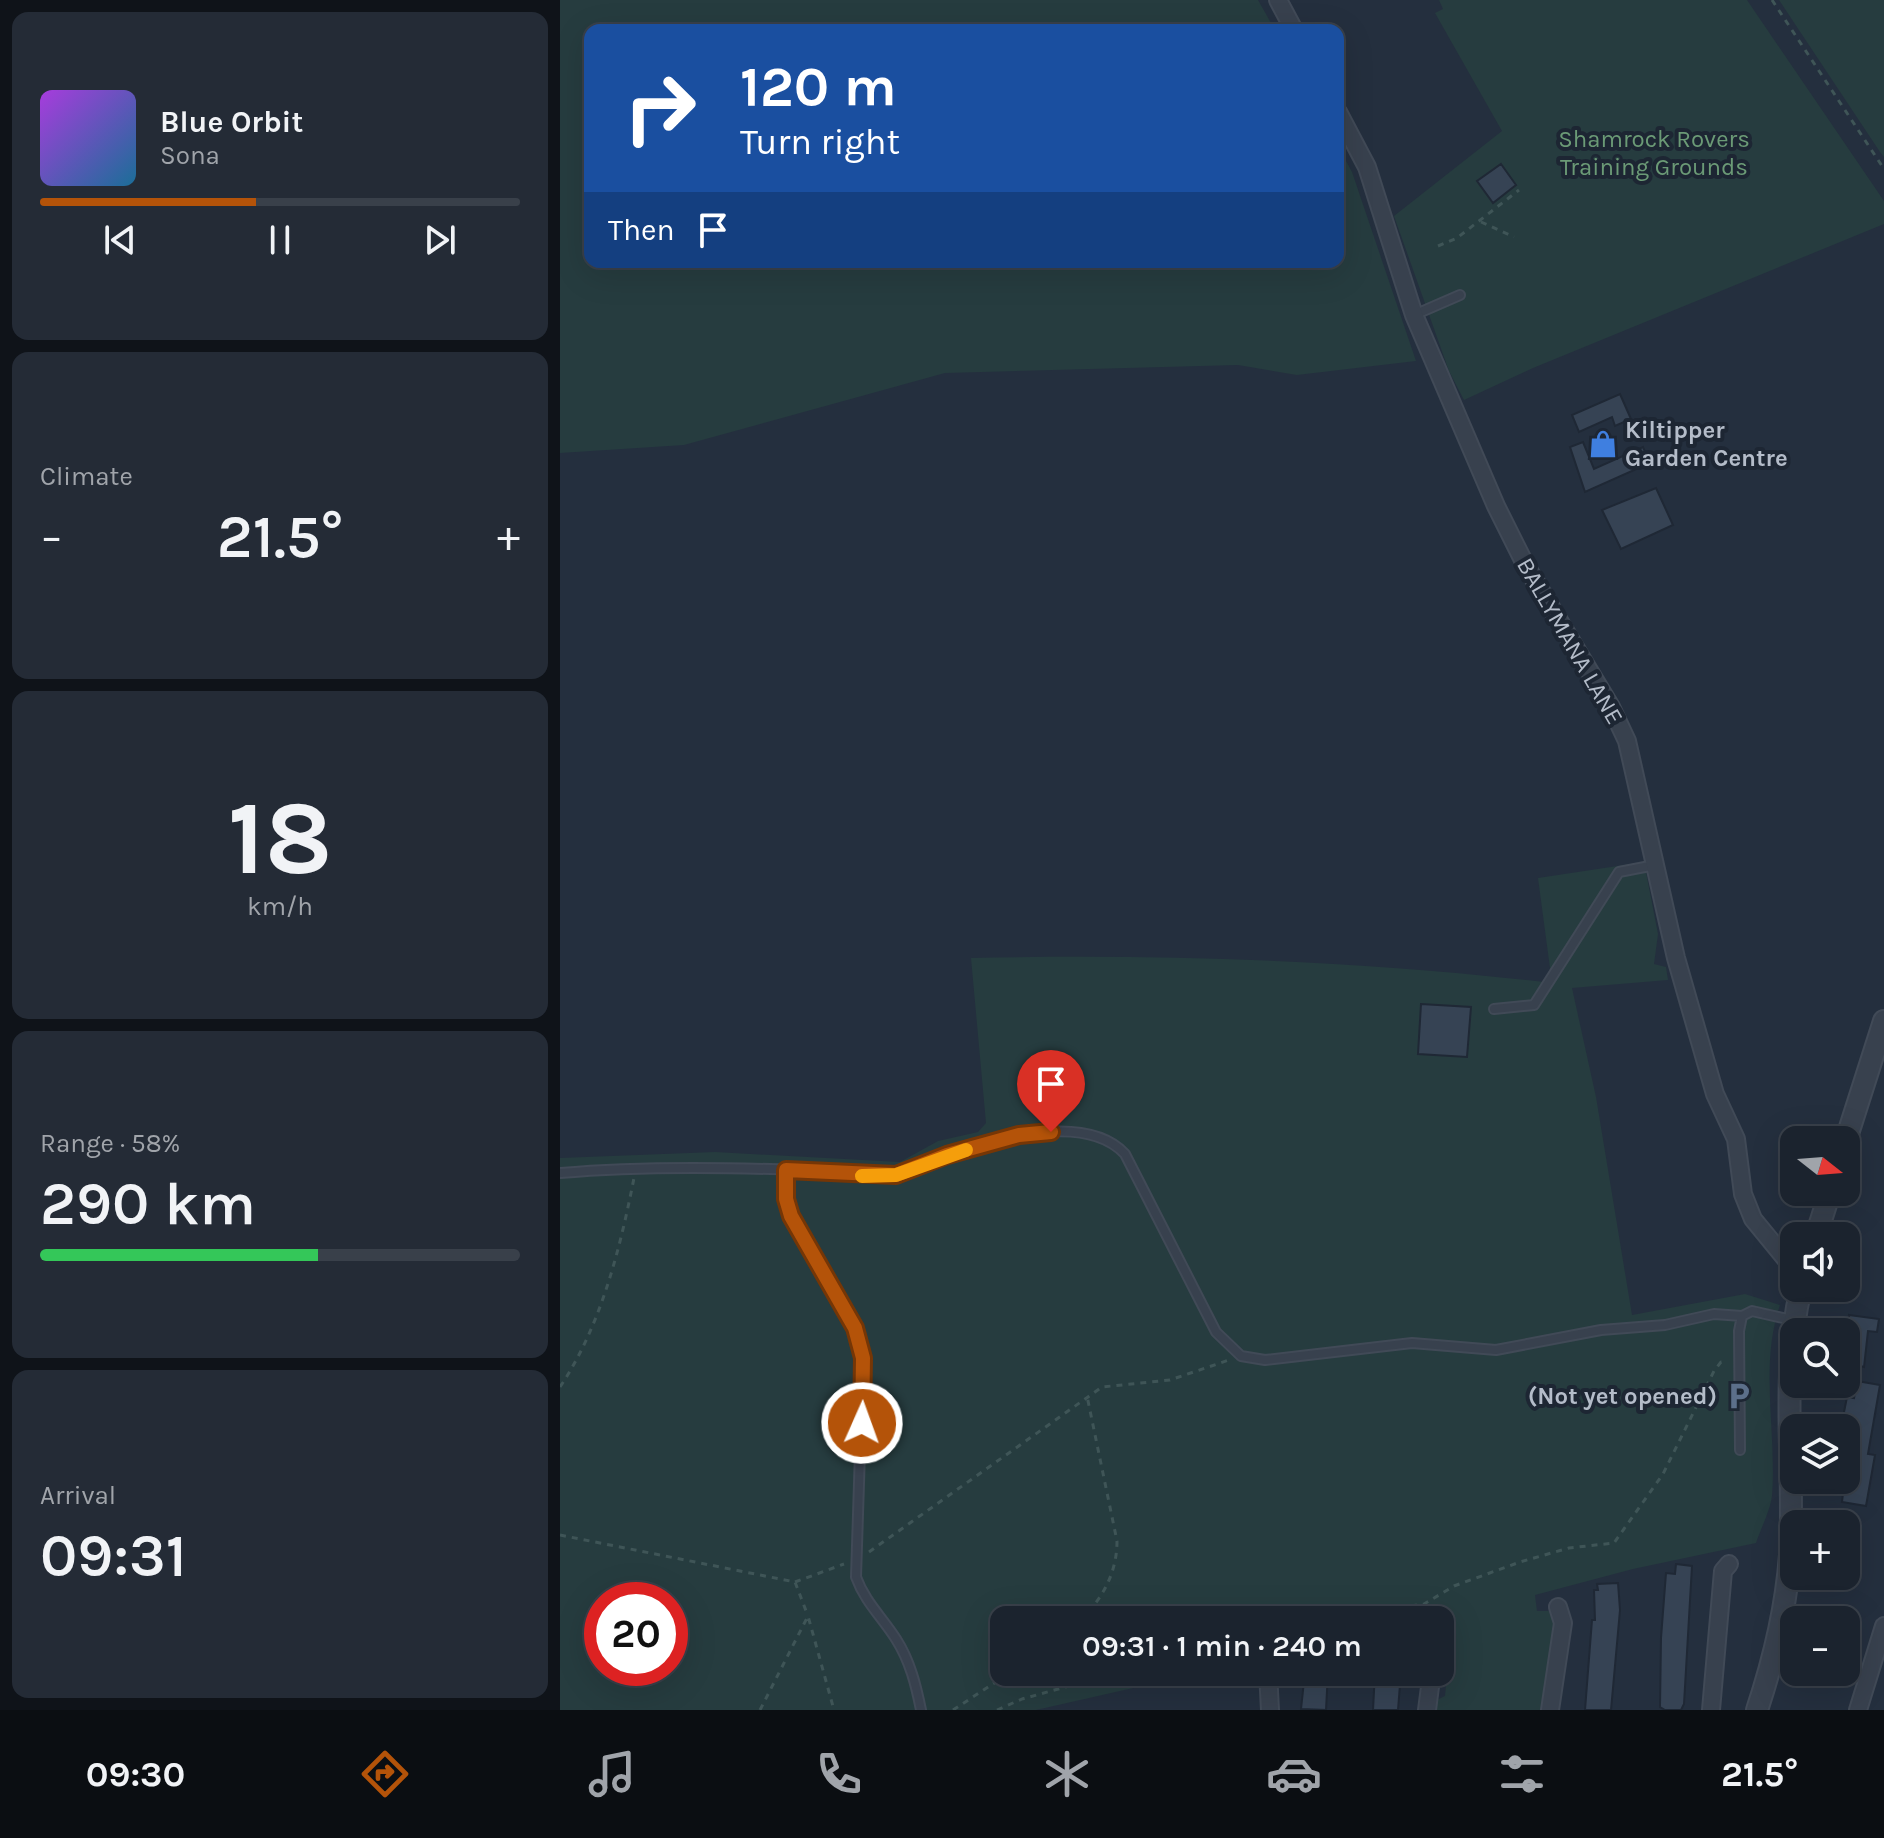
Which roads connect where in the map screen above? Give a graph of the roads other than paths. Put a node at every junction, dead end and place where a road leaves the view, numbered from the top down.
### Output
1 (1278, 0) edge
2 (1291, 24) edge
3 (1344, 123) edge
4 (1460, 295) dead end
5 (1414, 315) junction
6 (1655, 865) junction
7 (1494, 1009) dead end
8 (1884, 1021) edge
9 (1850, 1126) edge
10 (786, 1170) junction
11 (560, 1173) edge
12 (1780, 1252) edge
13 (1742, 1316) junction
14 (1784, 1318) edge
15 (1788, 1398) edge
16 (1740, 1450) dead end
17 (1729, 1564) dead end
18 (1558, 1607) dead end
19 (1883, 1634) edge
20 (1269, 1686) edge
21 (1430, 1686) edge
22 (921, 1710) edge
23 (1270, 1710) edge
24 (1427, 1710) edge
25 (1550, 1710) edge
26 (1711, 1710) edge
27 (1757, 1710) edge
28 (1858, 1710) edge

1 - 2 street
3 - 5 street, BALLYMANA LANE
4 - 5 lane
5 - 6 street, BALLYMANA LANE
6 - 7 lane
6 - 12 street, BALLYMANA LANE
8 - 9 street
10 - 11 lane
10 - 13 lane
10 - 22 lane
13 - 14 lane
13 - 16 lane
15 - 27 street
17 - 26 street
18 - 25 street
19 - 28 street
20 - 23 street
21 - 24 street

